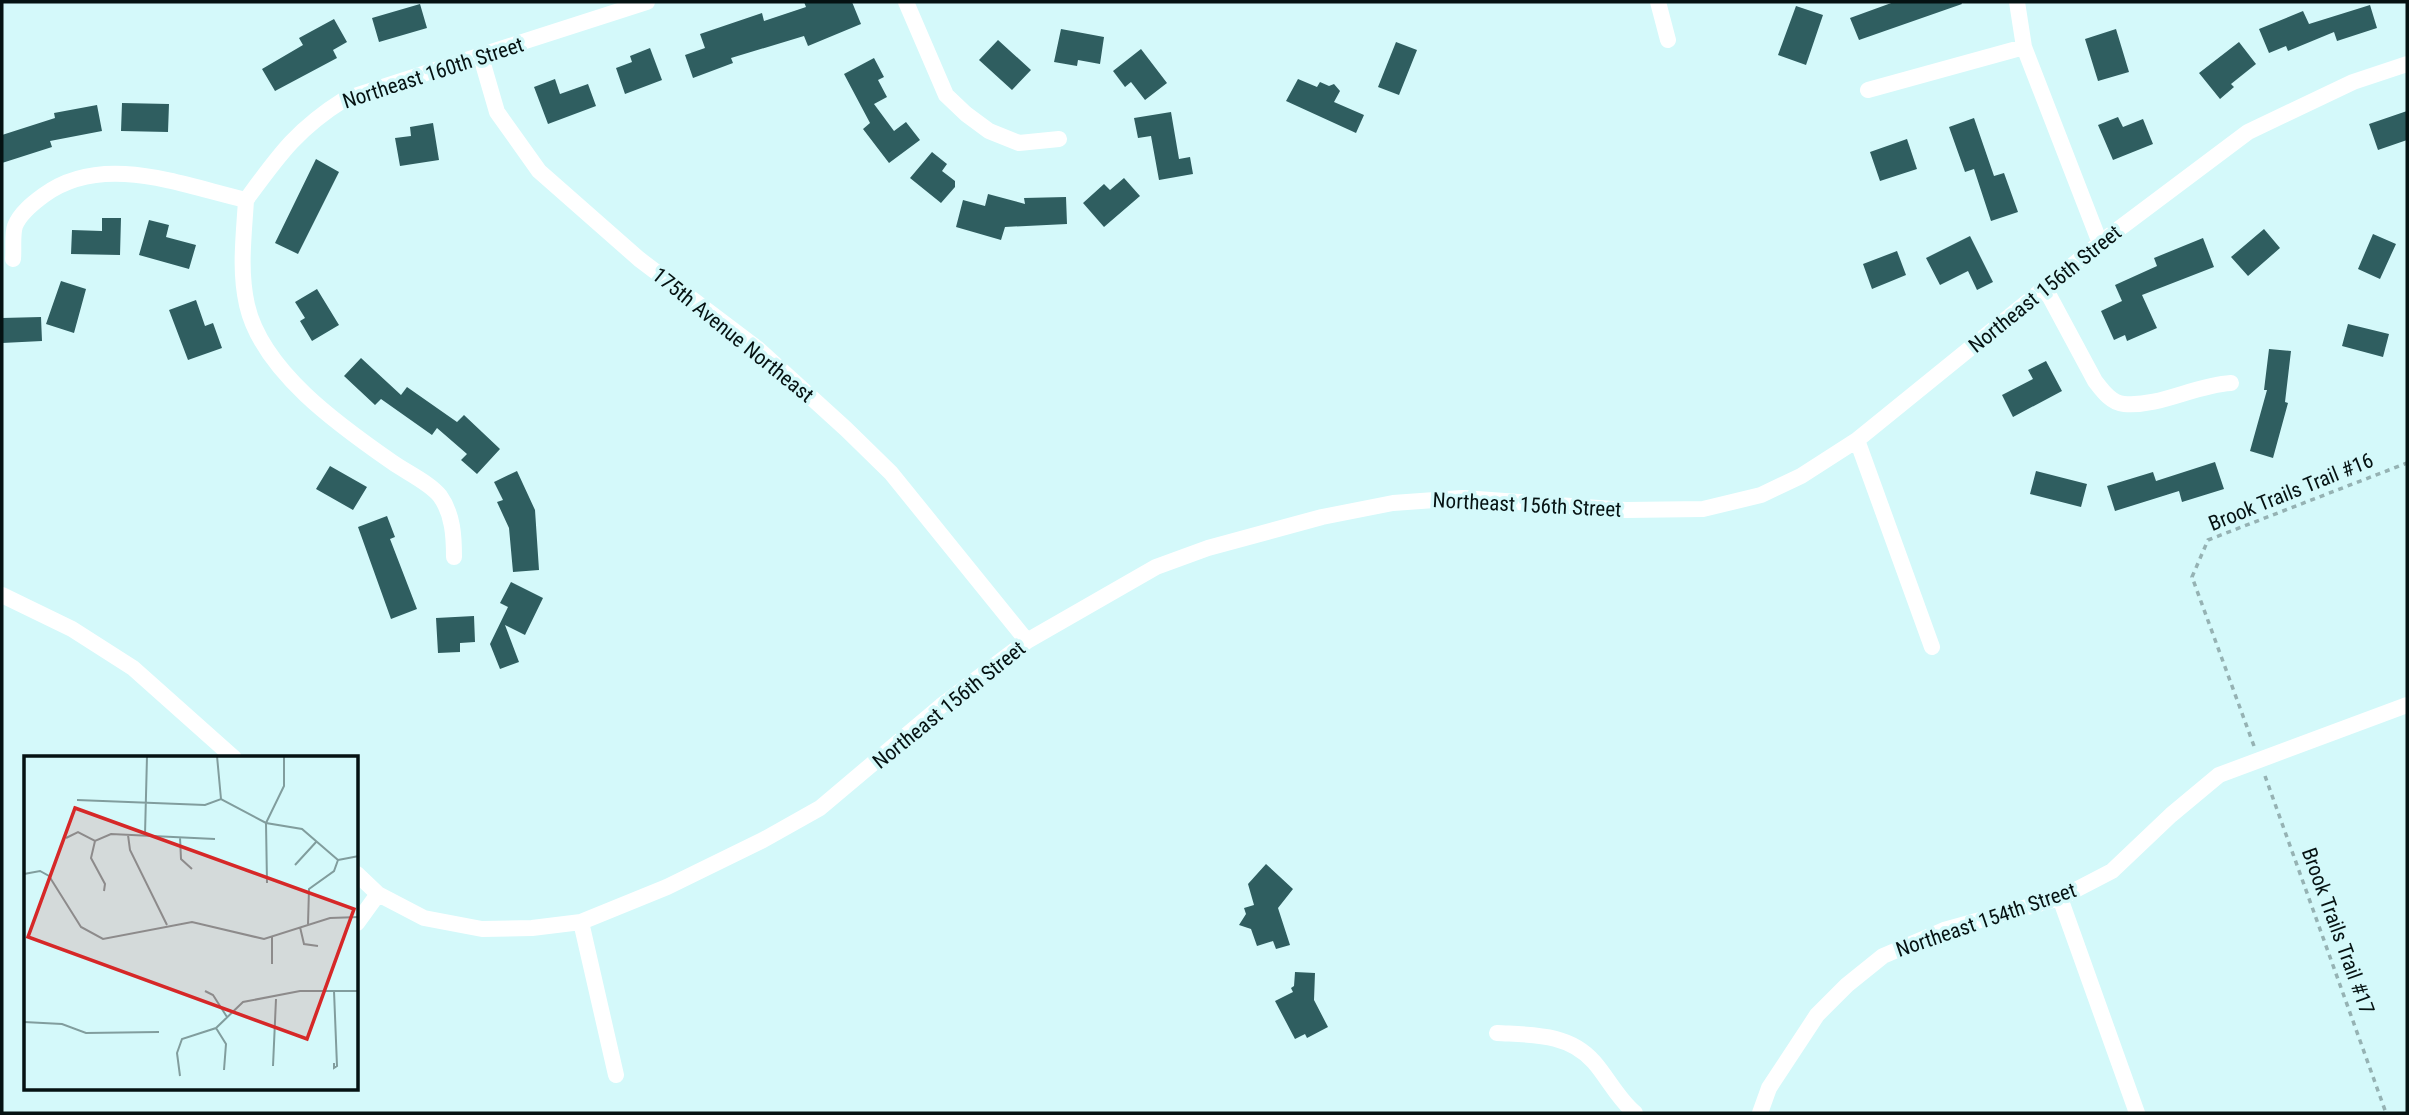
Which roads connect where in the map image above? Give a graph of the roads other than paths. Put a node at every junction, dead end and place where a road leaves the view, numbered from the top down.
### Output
1 (648, 2) edge
2 (906, 2) edge
3 (1658, 2) edge
4 (2017, 2) edge
5 (604, 8) edge
6 (1668, 40) dead end
7 (2024, 47) junction
8 (481, 57) junction
9 (2407, 64) edge
10 (1868, 90) dead end
11 (1059, 139) dead end
12 (246, 200) junction
13 (2100, 243) junction
14 (13, 259) dead end
15 (2045, 288) junction
16 (2231, 383) dead end
17 (1857, 440) junction
18 (454, 557) dead end
19 (2, 595) edge
20 (1027, 641) junction
21 (1932, 647) dead end
22 (2407, 705) edge
23 (232, 756) edge
24 (359, 876) edge
25 (378, 894) junction
26 (2060, 898) junction
27 (359, 920) edge
28 (581, 922) junction
29 (1497, 1033) dead end
30 (616, 1075) dead end
31 (1635, 1113) edge
32 (1760, 1113) edge
33 (2137, 1113) edge

1 - 5 street, Northeast 160th Street
2 - 11 street
3 - 6 street
4 - 7 street
5 - 8 street, Northeast 160th Street
7 - 10 street
7 - 13 street
8 - 12 street, Northeast 160th Street
8 - 20 street, 175th Avenue Northeast
9 - 13 street, Northeast 156th Street
12 - 14 street
12 - 18 street
13 - 15 street, Northeast 156th Street
15 - 16 street
15 - 17 street, Northeast 156th Street
17 - 20 street, Northeast 156th Street
17 - 21 street
19 - 23 street
20 - 28 street, Northeast 156th Street
22 - 26 street, Northeast 154th Street
24 - 25 street, Northeast 156th Street
25 - 27 street
25 - 28 street, Northeast 156th Street
26 - 32 street, Northeast 154th Street
26 - 33 street
28 - 30 street
29 - 31 street

